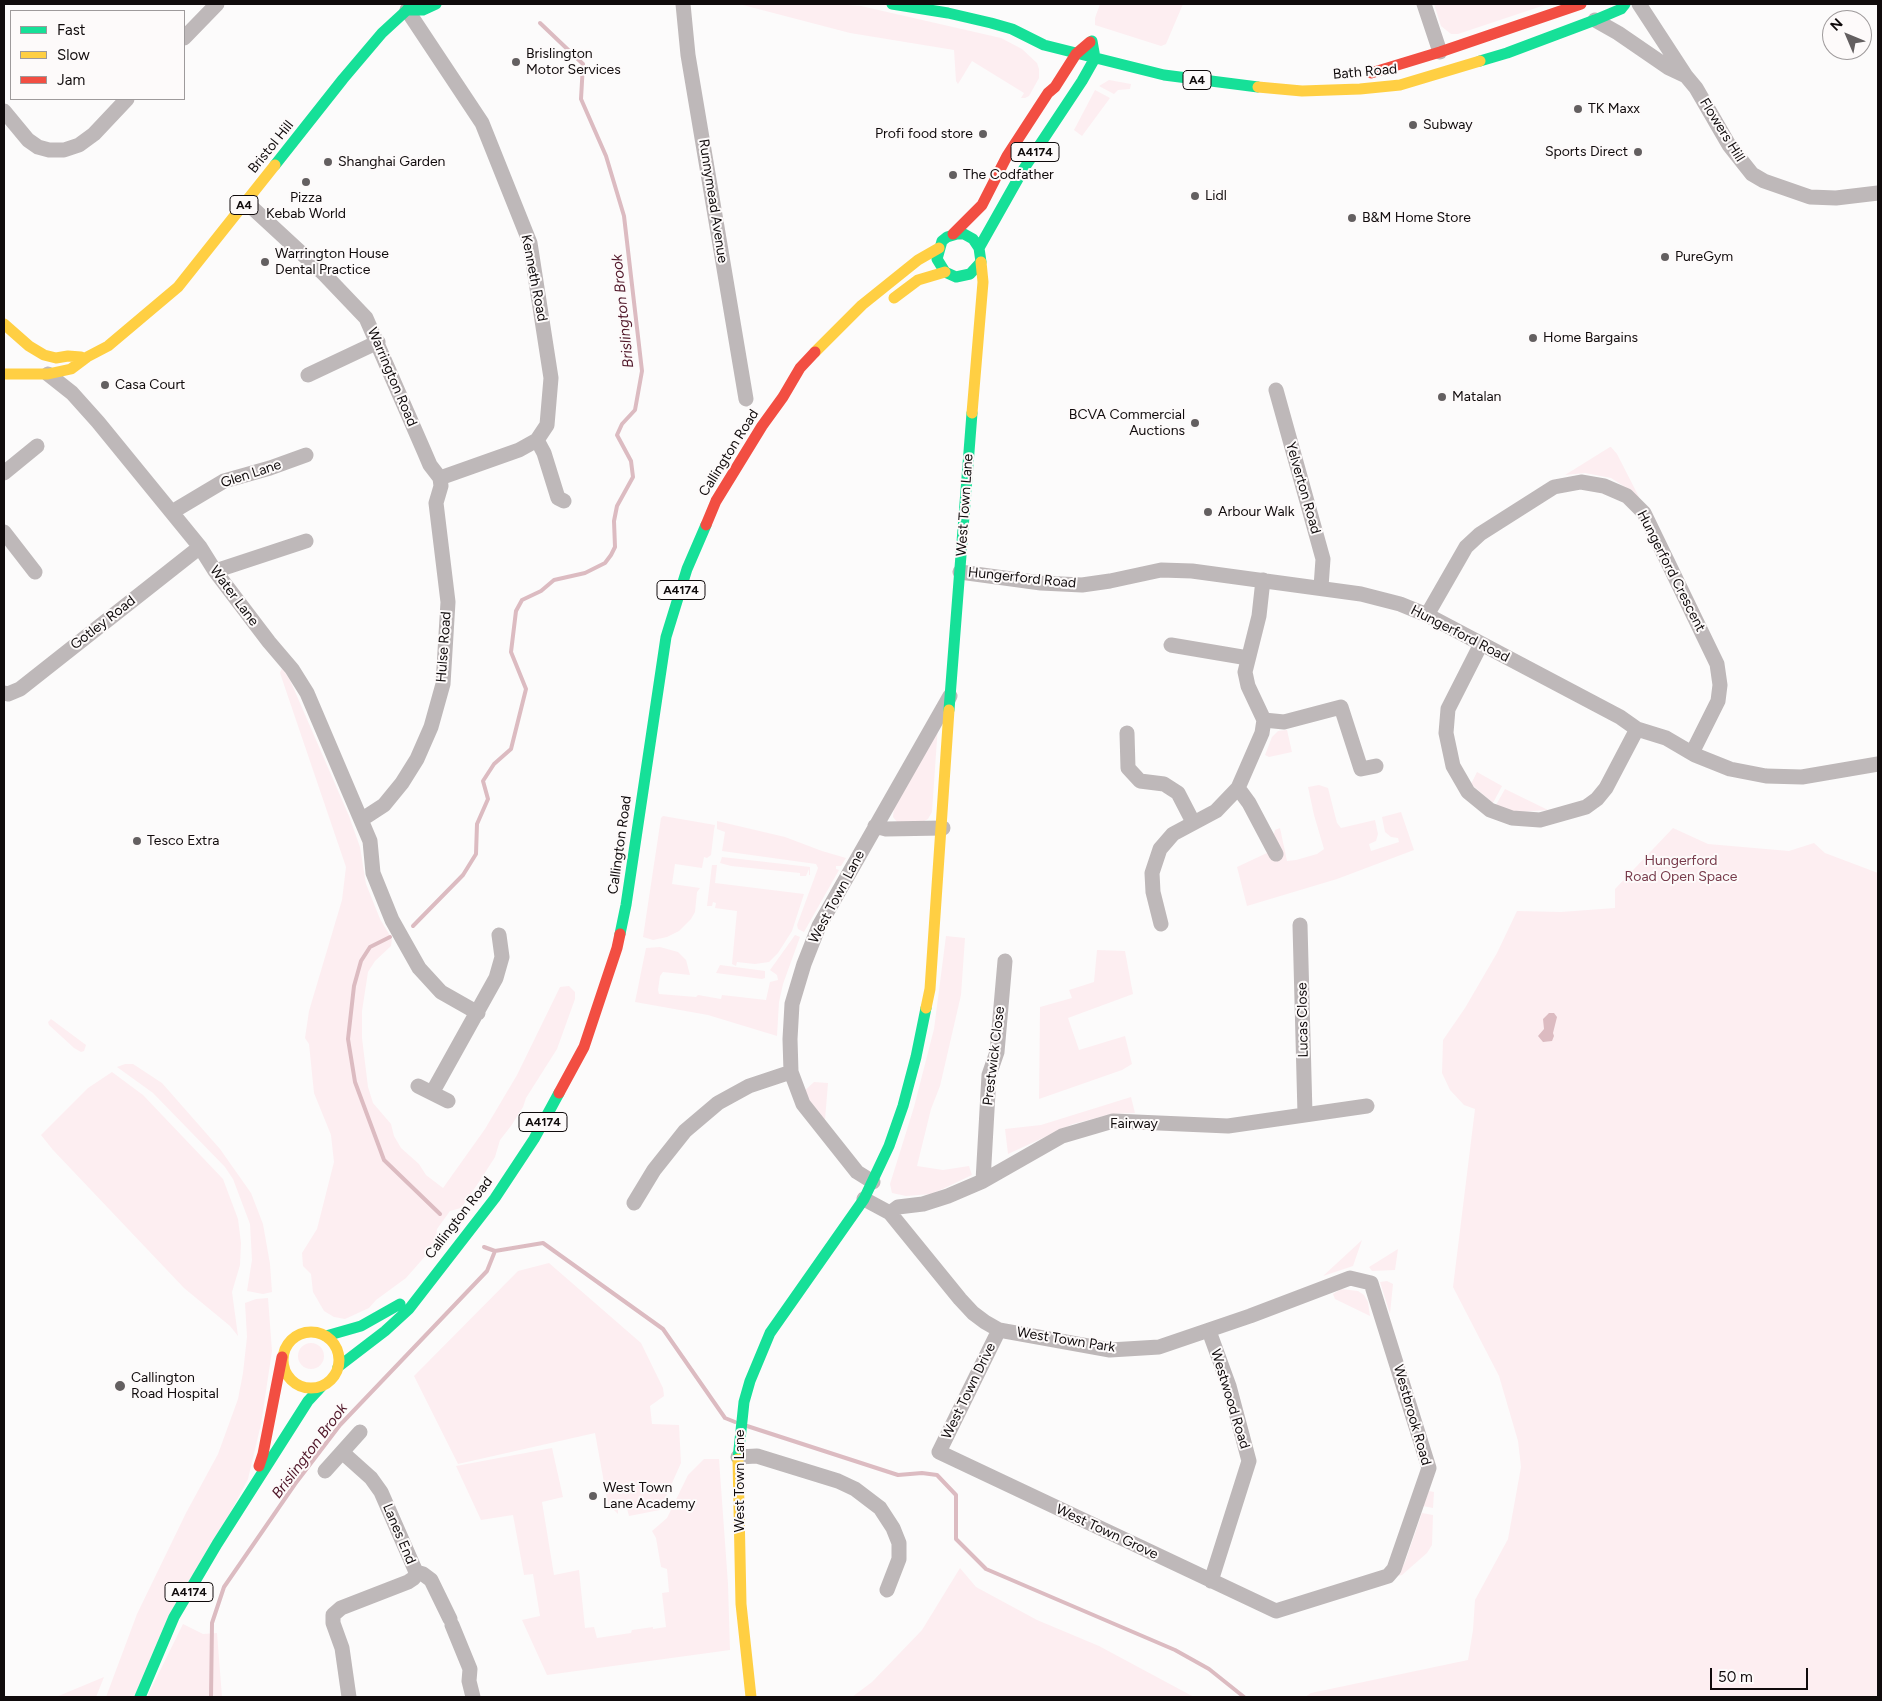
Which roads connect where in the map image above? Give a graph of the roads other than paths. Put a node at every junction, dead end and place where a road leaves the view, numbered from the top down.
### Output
1 (217, 4) edge
2 (436, 4) edge
3 (683, 4) edge
4 (892, 4) edge
5 (1424, 4) edge
6 (1581, 4) edge
7 (1625, 4) edge
8 (1639, 4) edge
9 (409, 7) edge
10 (952, 8) edge
11 (1594, 20) junction
12 (1037, 28) dead end
13 (1012, 29) junction
14 (1073, 36) dead end
15 (185, 37) edge
16 (1096, 42) junction
17 (1044, 45) junction
18 (1440, 52) junction
19 (1076, 54) junction
20 (1048, 57) dead end
21 (1095, 58) junction
22 (1050, 72) dead end
23 (1686, 76) junction
24 (1334, 78) dead end
25 (1048, 93) junction
26 (126, 100) edge
27 (4, 111) edge
28 (1878, 193) edge
29 (246, 202) junction
30 (954, 234) junction
31 (938, 248) junction
32 (980, 248) junction
33 (981, 262) junction
34 (945, 272) junction
35 (956, 277) junction
36 (886, 303) dead end
37 (979, 317) junction
38 (4, 324) edge
39 (378, 342) junction
40 (55, 368) junction
41 (4, 374) edge
42 (308, 375) dead end
43 (805, 380) dead end
44 (1276, 390) dead end
45 (783, 397) junction
46 (746, 399) dead end
47 (537, 440) junction
48 (37, 446) dead end
49 (306, 455) dead end
50 (4, 473) edge
51 (440, 478) junction
52 (564, 501) dead end
53 (172, 512) junction
54 (4, 532) edge
55 (306, 541) dead end
56 (200, 547) junction
57 (214, 571) junction
58 (35, 572) dead end
59 (960, 572) junction
60 (1263, 580) junction
61 (1321, 587) junction
62 (1427, 615) junction
63 (1481, 644) junction
64 (1171, 645) dead end
65 (1248, 658) junction
66 (952, 692) junction
67 (4, 693) edge
68 (1264, 720) junction
69 (1637, 729) junction
70 (1127, 733) dead end
71 (1692, 753) junction
72 (1878, 764) edge
73 (1376, 766) dead end
74 (1238, 788) junction
75 (361, 820) junction
76 (1193, 822) junction
77 (875, 826) junction
78 (943, 828) junction
79 (1276, 854) dead end
80 (1161, 924) dead end
81 (1300, 925) dead end
82 (499, 935) dead end
83 (1005, 961) dead end
84 (478, 1013) junction
85 (791, 1072) junction
86 (418, 1086) dead end
87 (432, 1093) junction
88 (448, 1101) dead end
89 (1367, 1106) dead end
90 (1305, 1114) junction
91 (983, 1181) junction
92 (873, 1182) junction
93 (864, 1199) junction
94 (634, 1203) dead end
95 (890, 1213) junction
96 (434, 1276) junction
97 (1371, 1283) joint
98 (999, 1330) junction
99 (1209, 1331) junction
100 (326, 1336) junction
101 (282, 1356) junction
102 (338, 1367) junction
103 (321, 1386) junction
104 (360, 1432) dead end
105 (342, 1452) junction
106 (939, 1452) joint
107 (738, 1457) junction
108 (325, 1471) dead end
109 (250, 1493) junction
110 (416, 1572) junction
111 (1211, 1582) junction
112 (887, 1590) dead end
113 (1276, 1611) joint
114 (140, 1697) edge
115 (348, 1697) edge
116 (473, 1697) edge
117 (751, 1697) edge

1 - 15 street
2 - 9 main road
3 - 46 street, Runnymead Avenue
4 - 10 main road, A4
5 - 18 street
6 - 18 main road, Bath Road
7 - 11 main road, Bath Road / A4
8 - 23 street, Flowers Hill
9 - 29 main road, Bristol Hill / A4
9 - 47 street, Kenneth Road
10 - 13 main road, A4
11 - 21 main road, Bath Road / A4
11 - 23 street, Flowers Hill
12 - 13 main road, A4
13 - 17 main road, A4
14 - 16 main road
16 - 19 main road, A4174
16 - 21 main road
17 - 19 main road, A4
17 - 20 main road
18 - 24 main road, Bath Road
19 - 21 main road, A4
19 - 25 main road, A4174
21 - 32 main road, A4174
22 - 25 main road, A4174
23 - 28 street, Flowers Hill
25 - 30 main road, A4174
26 - 27 street
29 - 39 street, Warrington Road
29 - 40 main road, Bristol Hill / A4
30 - 31 main road, A4174
30 - 32 main road
31 - 34 main road
31 - 45 main road, A4174
32 - 33 main road, A4174
33 - 35 main road
33 - 37 main road, West Town Lane
34 - 35 main road
34 - 36 main road
35 - 37 main road, West Town Lane
37 - 59 main road, West Town Lane
38 - 40 main road
39 - 42 street
39 - 51 street, Warrington Road
40 - 41 main road, A4
40 - 53 street, Water Lane
43 - 45 main road, A4174
44 - 61 street, Yelverton Road
45 - 96 main road, Callington Road / A4174
47 - 51 street
47 - 52 street
48 - 50 street
49 - 53 street, Glen Lane
51 - 75 street, Hulse Road
53 - 56 street, Water Lane
54 - 58 street
55 - 57 street
56 - 57 street, Water Lane
56 - 67 street, Gotley Road
57 - 75 street, Water Lane
59 - 60 street, Hungerford Road
59 - 66 main road, West Town Lane
60 - 61 street, Hungerford Road
60 - 65 street
61 - 62 street, Hungerford Road
62 - 63 street, Hungerford Road
62 - 71 street, Hungerford Crescent
63 - 69 street, Hungerford Road
63 - 69 street
64 - 65 street
65 - 68 street
66 - 77 street, West Town Lane
66 - 78 main road, West Town Lane
68 - 73 street
68 - 74 street
69 - 71 street, Hungerford Road
70 - 76 street
71 - 72 street, Hungerford Road
74 - 76 street
74 - 79 street
75 - 84 street, Water Lane
76 - 80 street
77 - 78 street
77 - 85 street, West Town Lane
78 - 92 main road, West Town Lane
81 - 90 street, Lucas Close
82 - 84 street
83 - 91 street, Prestwick Close
84 - 87 street
85 - 92 street, West Town Lane
85 - 94 street
86 - 87 street
87 - 88 street
89 - 90 street, Fairway
90 - 91 street, Fairway
91 - 95 street, Fairway
92 - 93 main road, West Town Lane
93 - 95 street, West Town Park
93 - 107 main road, West Town Lane
95 - 98 street, West Town Park
96 - 100 main road, Callington Road / A4174
96 - 102 main road, Callington Road / A4174
97 - 99 street, West Town Park
97 - 113 street, Westbrook Road
98 - 99 street, West Town Park
98 - 106 street, West Town Drive
99 - 111 street, Westwood Road
100 - 101 main road, A4174
100 - 102 main road
101 - 103 main road
101 - 109 main road, A4174
102 - 103 main road, A4174
103 - 109 main road, A4174
104 - 105 street
105 - 108 street
105 - 110 street, Lanes End
106 - 111 street, West Town Grove
107 - 112 street
107 - 117 main road, West Town Lane
109 - 114 main road, A4174
110 - 115 street
110 - 116 street, Lanes End
111 - 113 street, West Town Grove

